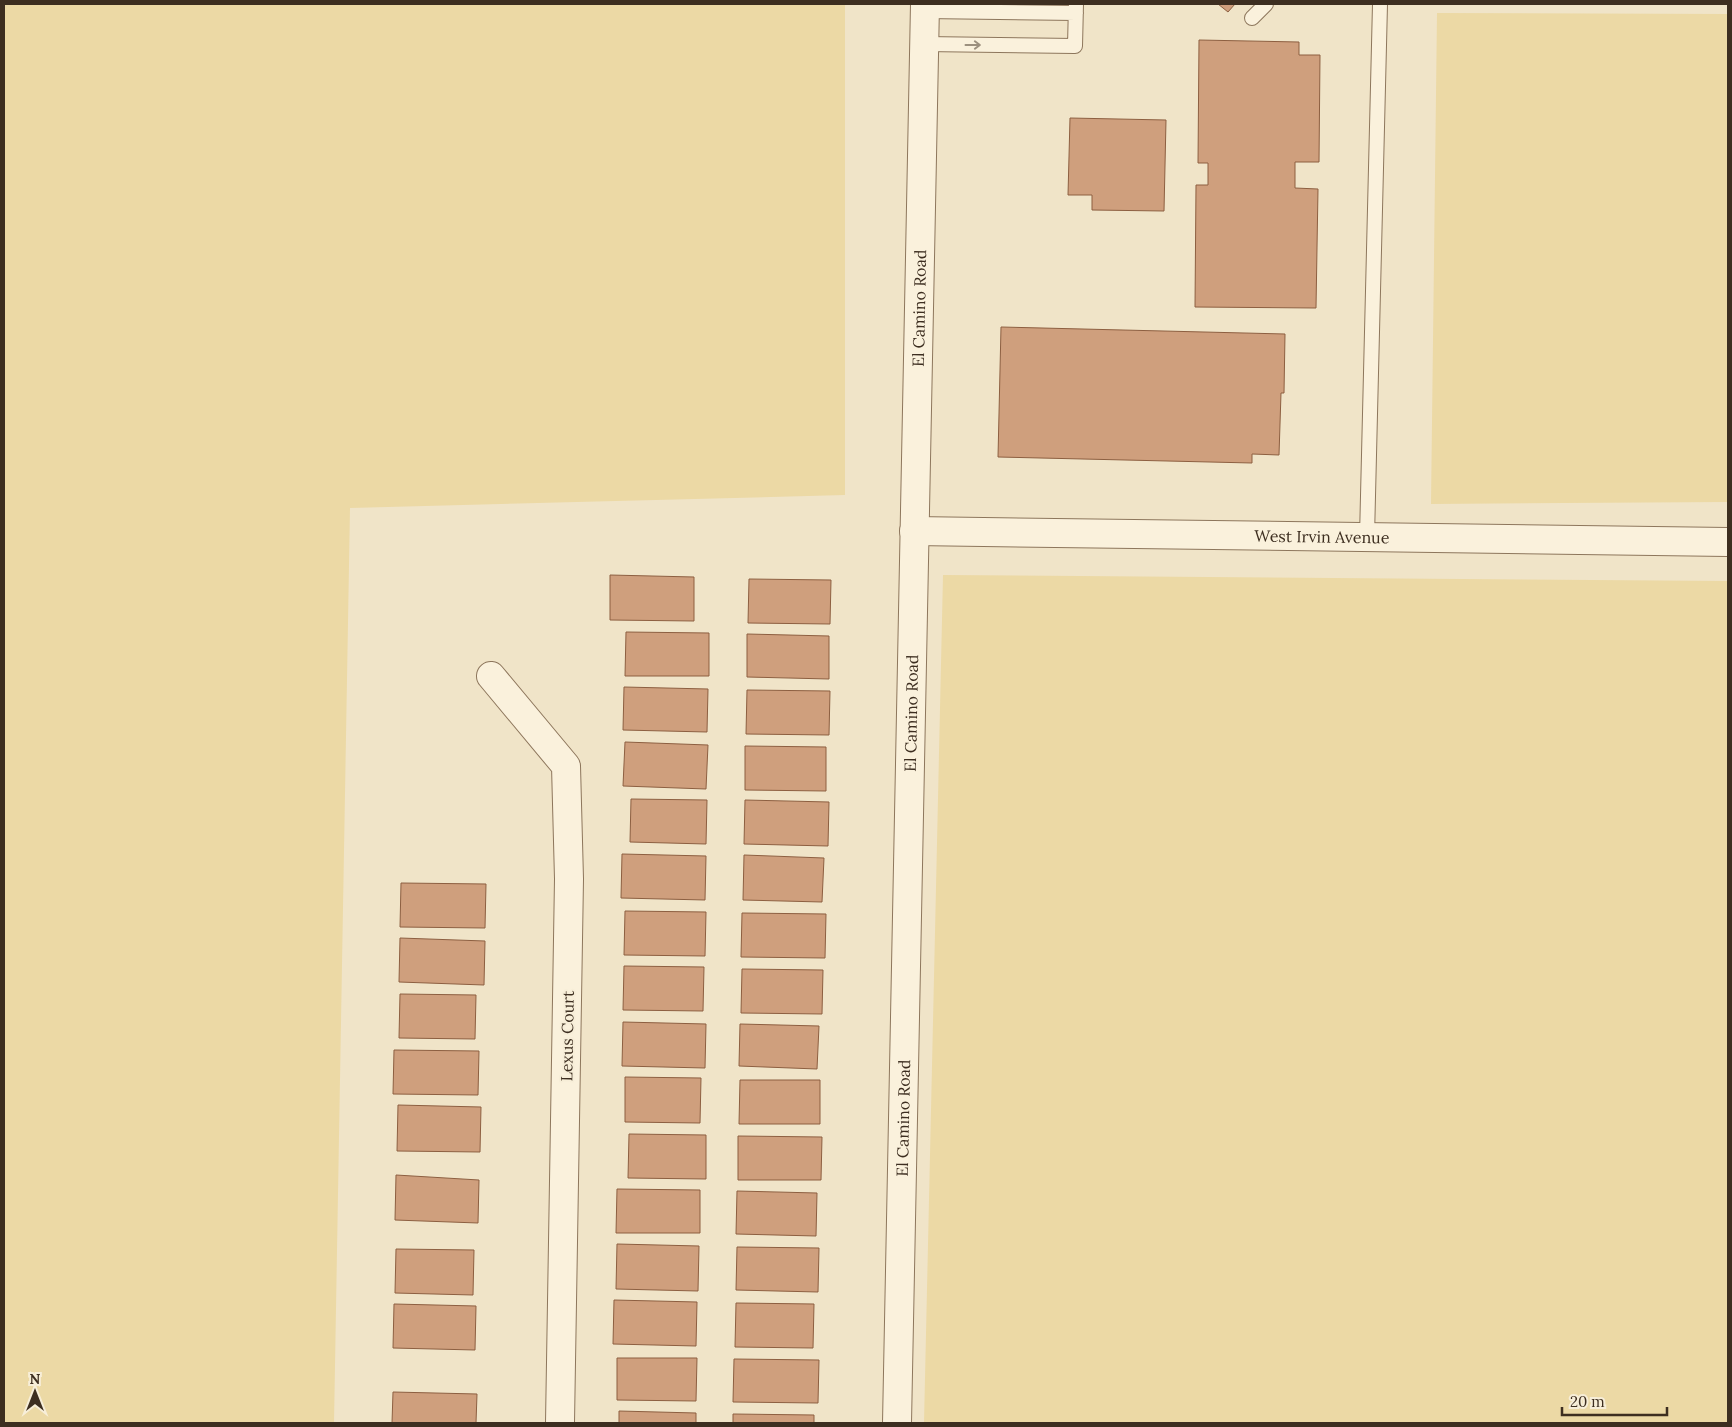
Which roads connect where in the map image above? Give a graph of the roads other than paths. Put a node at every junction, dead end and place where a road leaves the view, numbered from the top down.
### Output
1 (1266, 4) edge
2 (1380, 4) edge
3 (925, 7) edge
4 (1076, 8) edge
5 (1252, 18) dead end
6 (924, 44) junction
7 (914, 531) junction
8 (1368, 537) junction
9 (1728, 542) edge
10 (491, 676) dead end
11 (560, 1423) edge
12 (897, 1423) edge

1 - 5 lane
2 - 8 lane
3 - 4 lane
3 - 6 street, El Camino Road
6 -> 4 lane
6 - 7 street, El Camino Road
7 - 8 street, West Irvin Avenue
7 - 12 street, El Camino Road
8 - 9 street, West Irvin Avenue
10 - 11 street, Lexus Court

